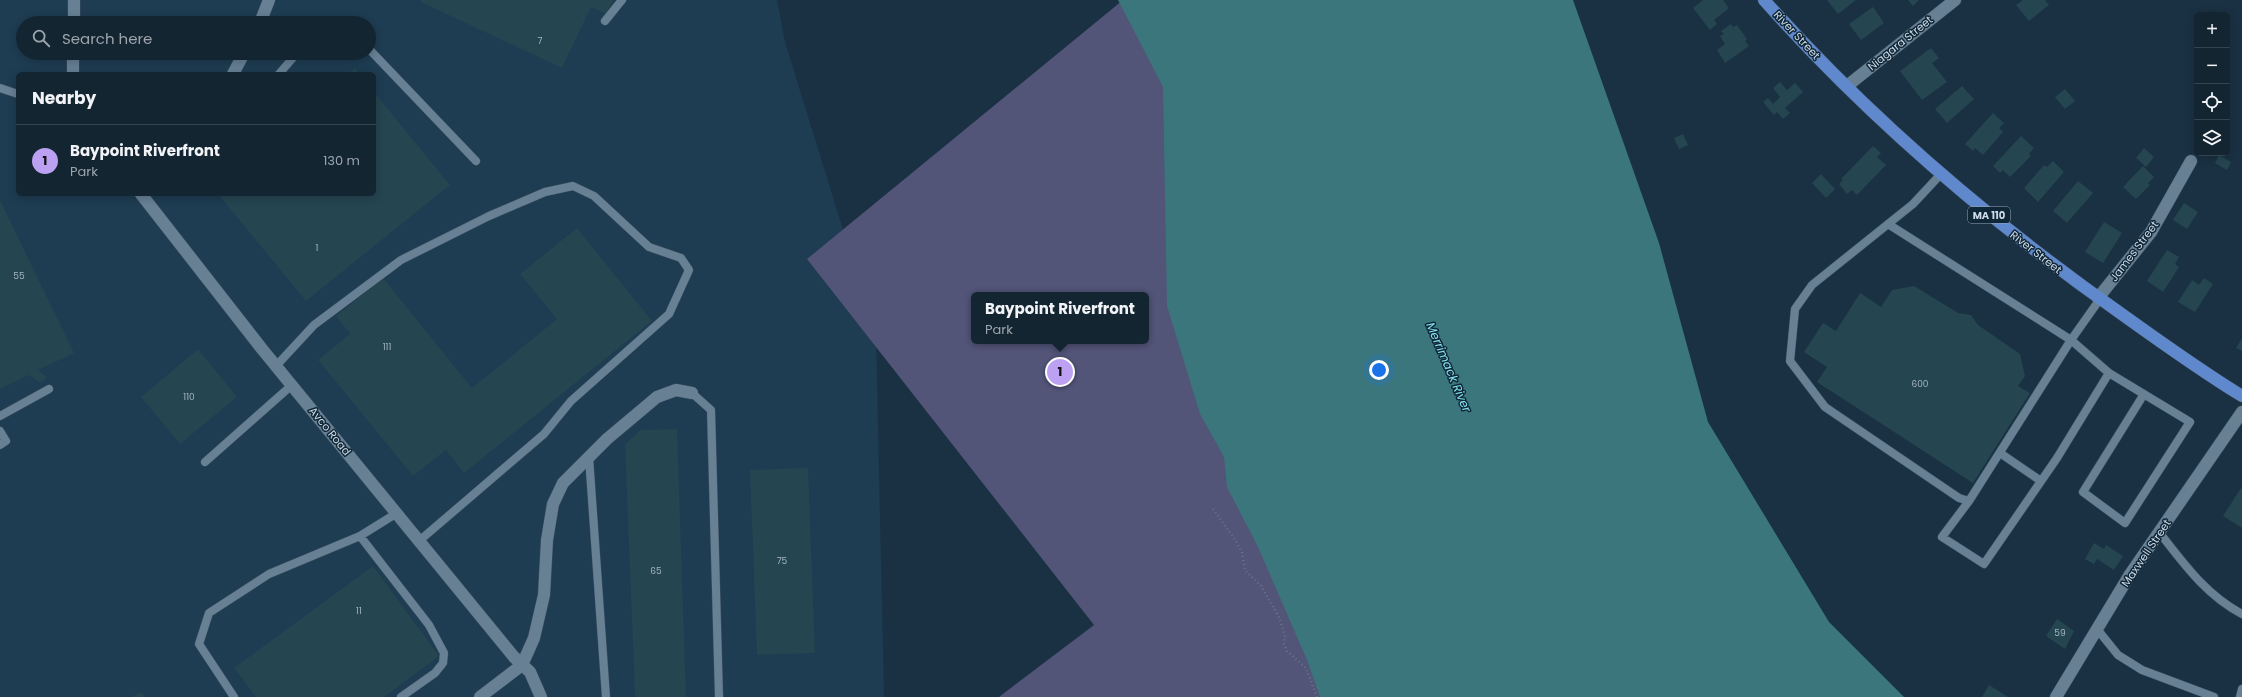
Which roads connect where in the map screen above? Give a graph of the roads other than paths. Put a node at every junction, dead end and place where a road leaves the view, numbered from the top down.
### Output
1 (74, 0) edge
2 (269, 0) edge
3 (622, 0) edge
4 (1764, 0) edge
5 (1955, 0) edge
6 (74, 16) edge
7 (263, 16) edge
8 (605, 21) dead end
9 (376, 56) edge
10 (73, 60) edge
11 (241, 60) edge
12 (291, 60) edge
13 (73, 72) edge
14 (237, 72) edge
15 (281, 72) edge
16 (1847, 86) junction
17 (0, 88) edge
18 (16, 93) edge
19 (476, 161) dead end
20 (2191, 161) dead end
21 (1940, 175) junction
22 (143, 196) edge
23 (1888, 224) junction
24 (2099, 298) junction
25 (2071, 340) junction
26 (276, 366) junction
27 (2109, 373) junction
28 (292, 386) junction
29 (49, 390) dead end
30 (692, 393) joint
31 (2144, 394) junction
32 (2242, 396) edge
33 (2242, 412) edge
34 (0, 416) edge
35 (0, 431) edge
36 (0, 445) edge
37 (2000, 453) junction
38 (589, 457) junction
39 (205, 462) dead end
40 (2041, 481) junction
41 (1969, 501) junction
42 (397, 513) junction
43 (2159, 532) junction
44 (360, 536) junction
45 (419, 541) junction
46 (2242, 614) edge
47 (2097, 629) junction
48 (522, 665) junction
49 (2242, 689) edge
50 (234, 697) edge
51 (401, 697) edge
52 (480, 697) edge
53 (541, 697) edge
54 (606, 697) edge
55 (719, 697) edge
56 (2056, 697) edge
57 (2214, 697) edge
58 (2240, 697) edge

1 - 6 street
2 - 7 street
3 - 8 lane
4 - 16 main road, River Street / MA 110
5 - 16 street, Niagara Street
9 - 19 lane
10 - 13 street
11 - 14 street
12 - 15 lane
16 - 21 main road, River Street / MA 110
17 - 18 lane
20 - 24 street, James Street
21 - 23 lane
21 - 24 main road, River Street / MA 110
22 - 26 street, Avco Road
23 - 25 lane
23 - 41 lane
24 - 25 lane
24 - 32 main road, River Street / MA 110
25 - 27 lane
25 - 37 lane
26 - 28 street, Avco Road
26 - 45 lane
27 - 31 lane
27 - 40 lane
28 - 39 lane
28 - 42 street, Avco Road
29 - 34 lane
30 - 38 street
30 - 55 lane
31 - 31 lane
33 - 43 street, Maxwell Street
35 - 36 lane
37 - 40 lane
37 - 41 lane
38 - 48 street
38 - 54 lane
40 - 41 lane
42 - 44 lane
42 - 45 street, Avco Road
43 - 46 lane
43 - 47 street, Maxwell Street
44 - 50 lane
44 - 51 lane
45 - 48 street, Avco Road
47 - 56 street, Maxwell Street
47 - 57 lane
48 - 52 street
48 - 53 street, Avco Road
49 - 58 lane

